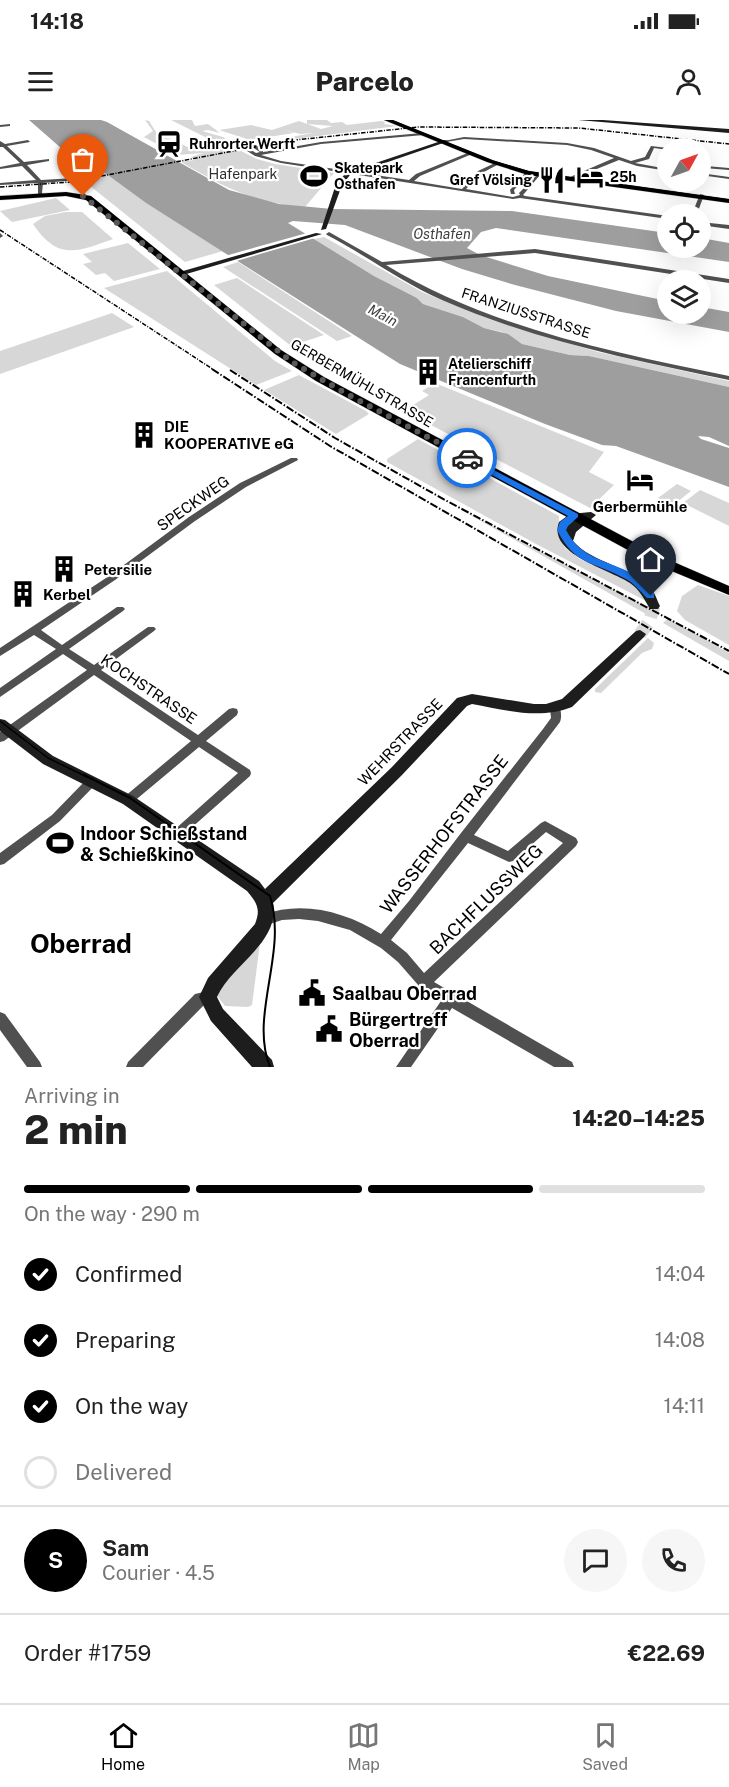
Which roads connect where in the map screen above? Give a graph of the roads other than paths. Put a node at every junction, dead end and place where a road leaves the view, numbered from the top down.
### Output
1 (387, 120) edge
2 (397, 120) edge
3 (581, 120) edge
4 (9, 125) dead end
5 (0, 126) edge
6 (729, 131) edge
7 (422, 134) junction
8 (28, 141) dead end
9 (248, 142) dead end
10 (446, 142) junction
11 (238, 144) dead end
12 (1, 145) edge
13 (657, 148) edge
14 (264, 152) junction
15 (470, 153) junction
16 (255, 154) junction
17 (617, 159) junction
18 (47, 160) dead end
19 (497, 163) junction
20 (628, 163) junction
21 (23, 164) junction
22 (0, 168) edge
23 (657, 168) edge
24 (711, 168) edge
25 (729, 170) edge
26 (358, 172) junction
27 (534, 173) junction
28 (711, 175) edge
29 (729, 177) edge
30 (75, 179) dead end
31 (576, 179) junction
32 (412, 180) junction
33 (41, 183) junction
34 (0, 184) edge
35 (465, 188) junction
36 (511, 194) junction
37 (42, 195) junction
38 (521, 196) junction
39 (702, 196) junction
40 (0, 197) edge
41 (729, 200) edge
42 (698, 204) edge
43 (657, 216) edge
44 (711, 225) edge
45 (729, 227) edge
46 (321, 231) junction
47 (383, 266) junction
48 (184, 272) junction
49 (729, 281) edge
50 (729, 378) edge
51 (294, 460) dead end
52 (583, 517) junction
53 (729, 582) edge
54 (729, 591) edge
55 (654, 606) dead end
56 (120, 609) dead end
57 (151, 629) dead end
58 (34, 630) junction
59 (640, 634) tunnel mouth
60 (63, 650) junction
61 (0, 653) edge
62 (94, 670) junction
63 (0, 693) edge
64 (555, 708) junction
65 (233, 712) dead end
66 (3, 731) edge
67 (198, 740) junction
68 (91, 782) junction
69 (128, 800) junction
70 (177, 834) junction
71 (465, 836) junction
72 (2, 856) edge
73 (265, 900) junction
74 (267, 919) junction
75 (383, 941) junction
76 (424, 982) junction
77 (208, 997) junction
78 (450, 999) junction
79 (0, 1019) edge
80 (264, 1066) edge
81 (35, 1067) edge
82 (134, 1067) edge
83 (403, 1067) edge
84 (567, 1067) edge

1 - 7 main road
2 - 10 main road
3 - 6 street
4 - 5 street
7 - 10 main road
7 - 14 street
8 - 12 street
9 - 14 street
10 - 15 main road
10 - 17 street
10 - 26 street
10 - 27 main road
11 - 16 street
12 - 21 street
13 - 20 street
14 - 16 street
14 - 26 street
15 - 19 main road
15 - 32 street
16 - 26 street
17 - 20 street
17 - 31 street
18 - 21 street
19 - 27 main road
19 - 35 street
20 - 23 street
21 - 22 street
21 - 33 street
24 - 25 street
26 - 32 street
26 - 46 street
27 - 31 main road
27 - 31 main road
27 - 36 street
27 - 38 street
28 - 29 street
30 - 33 street
31 - 39 main road
32 - 35 street
33 - 34 street
33 - 37 street
35 - 36 street
36 - 38 street
37 - 40 main road, GERBERMÜHLSTRASSE
37 - 48 main road, GERBERMÜHLSTRASSE
38 - 43 street
39 - 41 main road
39 - 42 street
44 - 45 street
46 - 47 street, FRANZIUSSTRASSE
46 - 48 street
47 - 49 street
47 - 50 street, FRANZIUSSTRASSE
48 - 52 main road, GERBERMÜHLSTRASSE
51 - 58 street, SPECKWEG
52 - 53 main road, GERBERMÜHLSTRASSE
52 - 54 main road, GERBERMÜHLSTRASSE
52 - 55 street
56 - 60 street
57 - 62 street
58 - 60 street, KOCHSTRASSE
58 - 61 street, SPECKWEG
59 - 64 street
60 - 62 street, KOCHSTRASSE
60 - 63 street
62 - 66 street
62 - 67 street, KOCHSTRASSE
64 - 71 street, WASSERHOFSTRASSE
64 - 73 street, WEHRSTRASSE
65 - 67 street
66 - 68 street
67 - 69 street
67 - 70 street, KOCHSTRASSE
68 - 69 street
68 - 72 street
69 - 70 street
70 - 73 street
71 - 75 street, WASSERHOFSTRASSE
71 - 76 street, BACHFLUSSWEG
73 - 74 street
74 - 75 street
74 - 77 street
75 - 76 street
76 - 78 street
77 - 80 street
77 - 82 street
78 - 83 street
78 - 84 street
79 - 81 street

